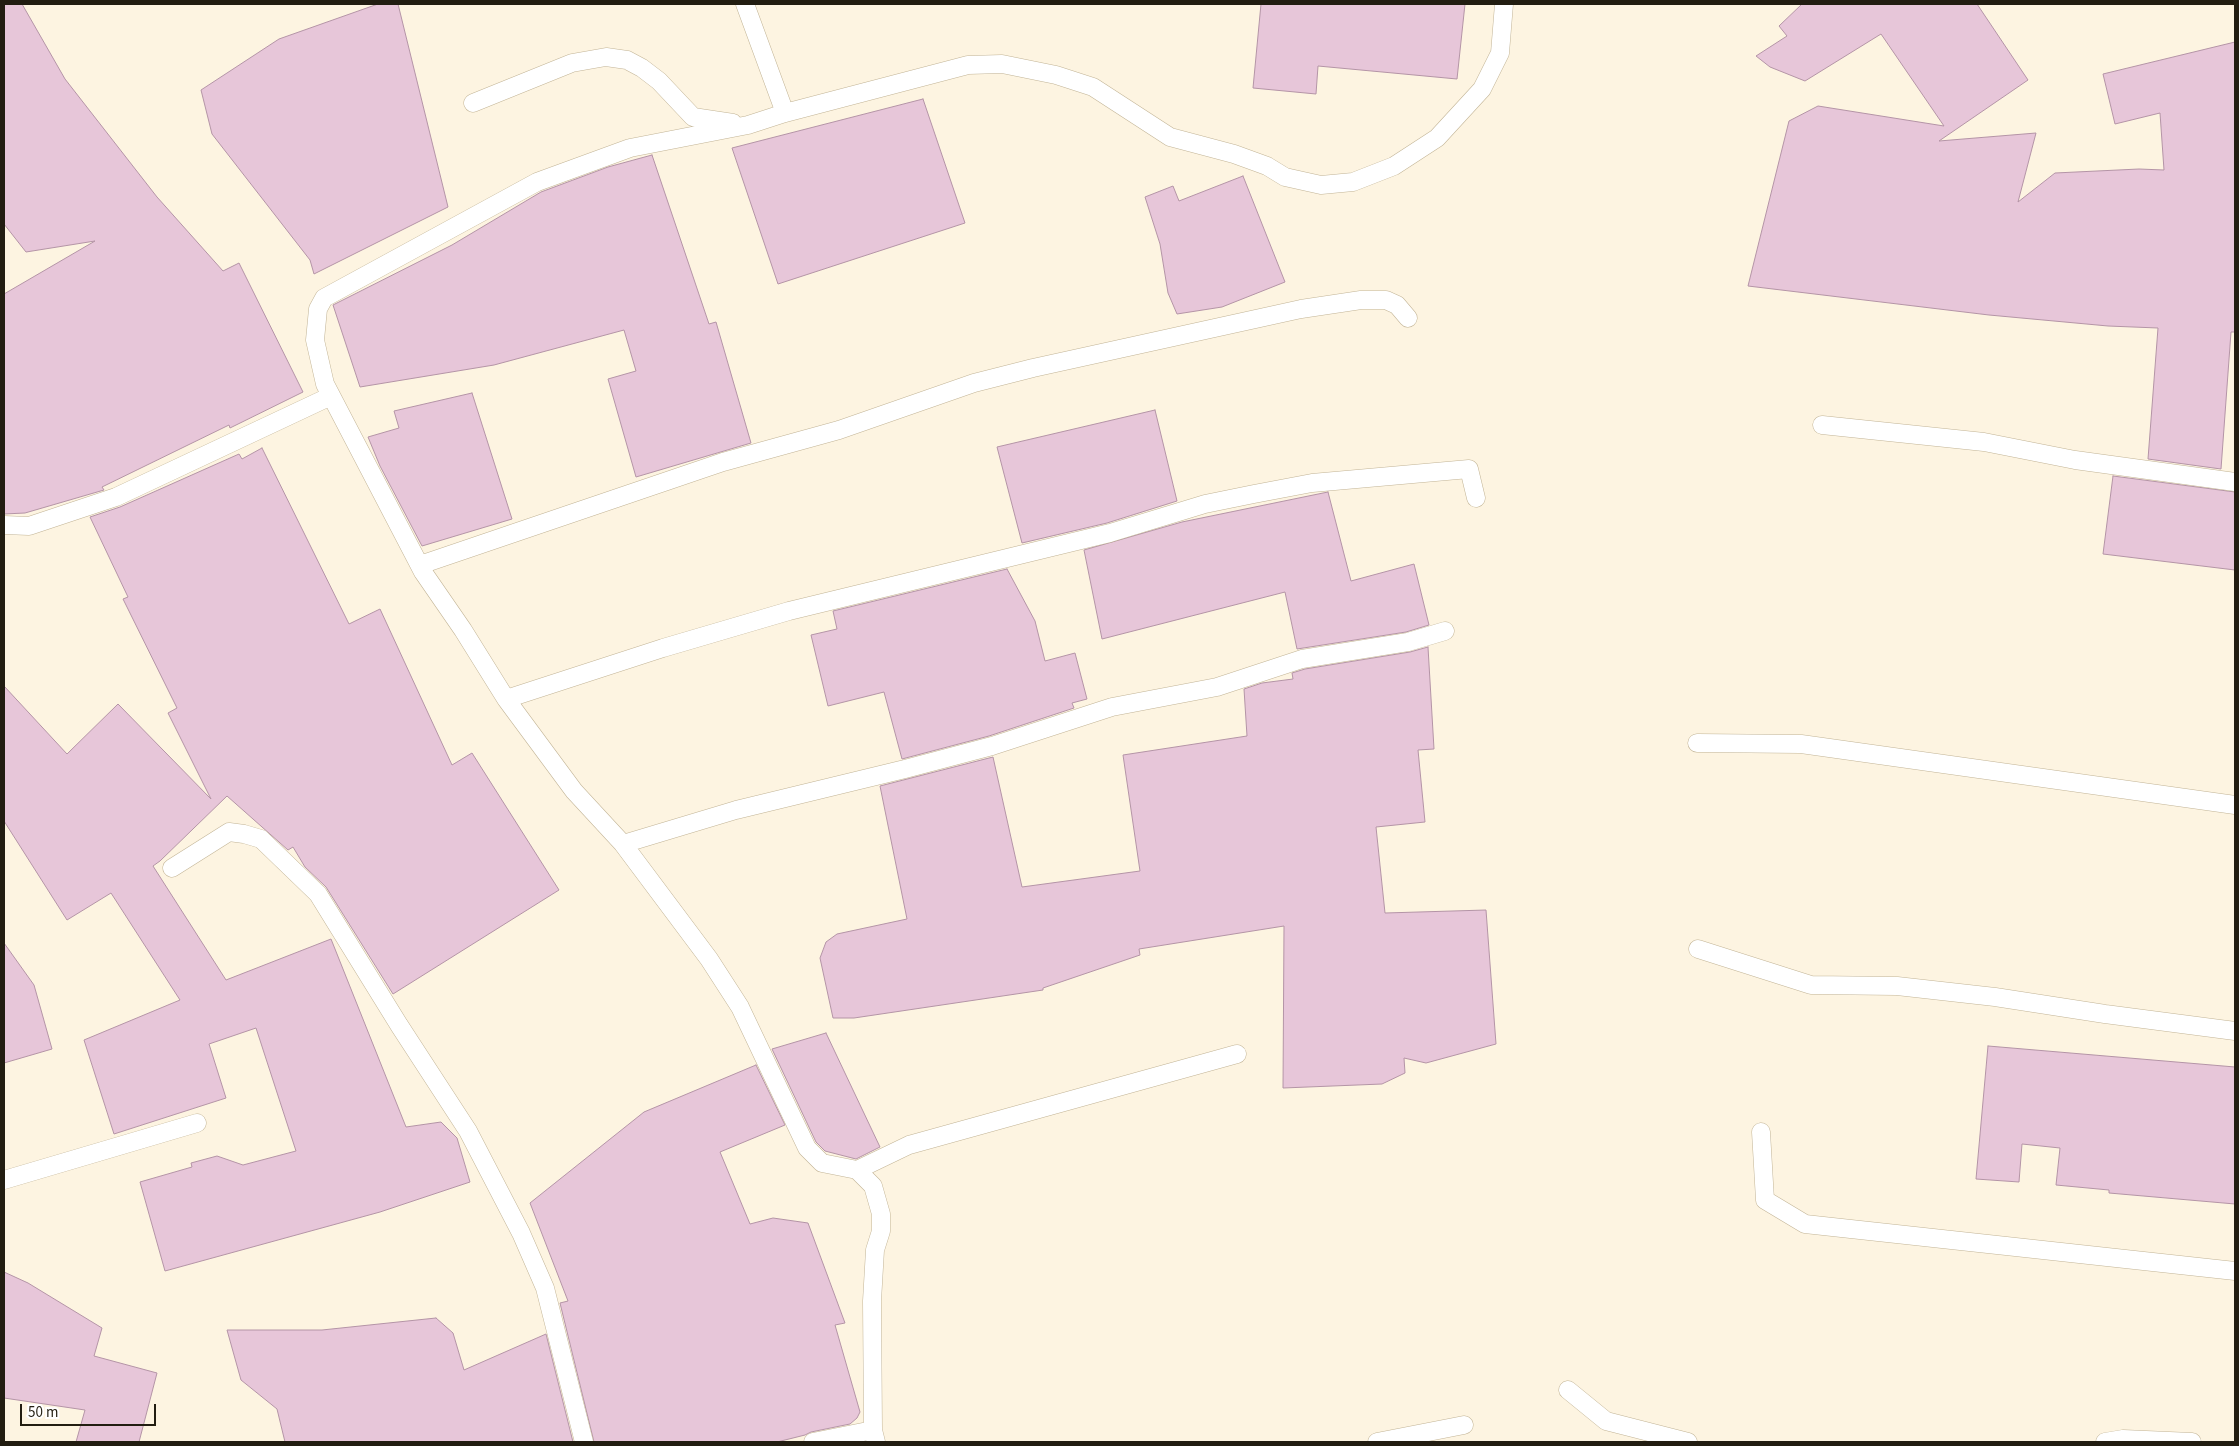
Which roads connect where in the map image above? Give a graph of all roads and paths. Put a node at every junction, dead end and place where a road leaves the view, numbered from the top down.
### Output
1 (745, 4) edge
2 (1504, 4) edge
3 (473, 103) dead end
4 (785, 113) junction
5 (748, 125) junction
6 (1408, 318) dead end
7 (331, 396) junction
8 (1822, 425) dead end
9 (2235, 482) edge
10 (1476, 498) dead end
11 (4, 524) edge
12 (420, 565) junction
13 (1445, 631) dead end
14 (506, 699) junction
15 (1697, 743) dead end
16 (2235, 806) edge
17 (623, 844) junction
18 (172, 868) dead end
19 (1698, 949) dead end
20 (2235, 1031) edge
21 (1237, 1054) dead end
22 (197, 1123) dead end
23 (1762, 1132) dead end
24 (856, 1170) junction
25 (4, 1180) edge
26 (2235, 1271) edge
27 (1568, 1390) dead end
28 (1464, 1425) dead end
29 (875, 1436) edge
30 (584, 1442) edge
31 (813, 1442) edge
32 (1377, 1442) edge
33 (1688, 1442) edge
34 (2105, 1442) edge
35 (2192, 1442) edge

1 - 4 street
2 - 4 street
3 - 5 street
4 - 5 street
5 - 7 street
6 - 12 street
7 - 11 street
7 - 12 street
8 - 9 street
10 - 14 street
12 - 14 street
13 - 17 street
14 - 17 street
15 - 16 street
17 - 24 street
18 - 30 street
19 - 20 street
21 - 24 street
22 - 25 street
23 - 26 street
24 - 29 street
27 - 33 street
28 - 32 street
29 - 31 street
34 - 35 street

